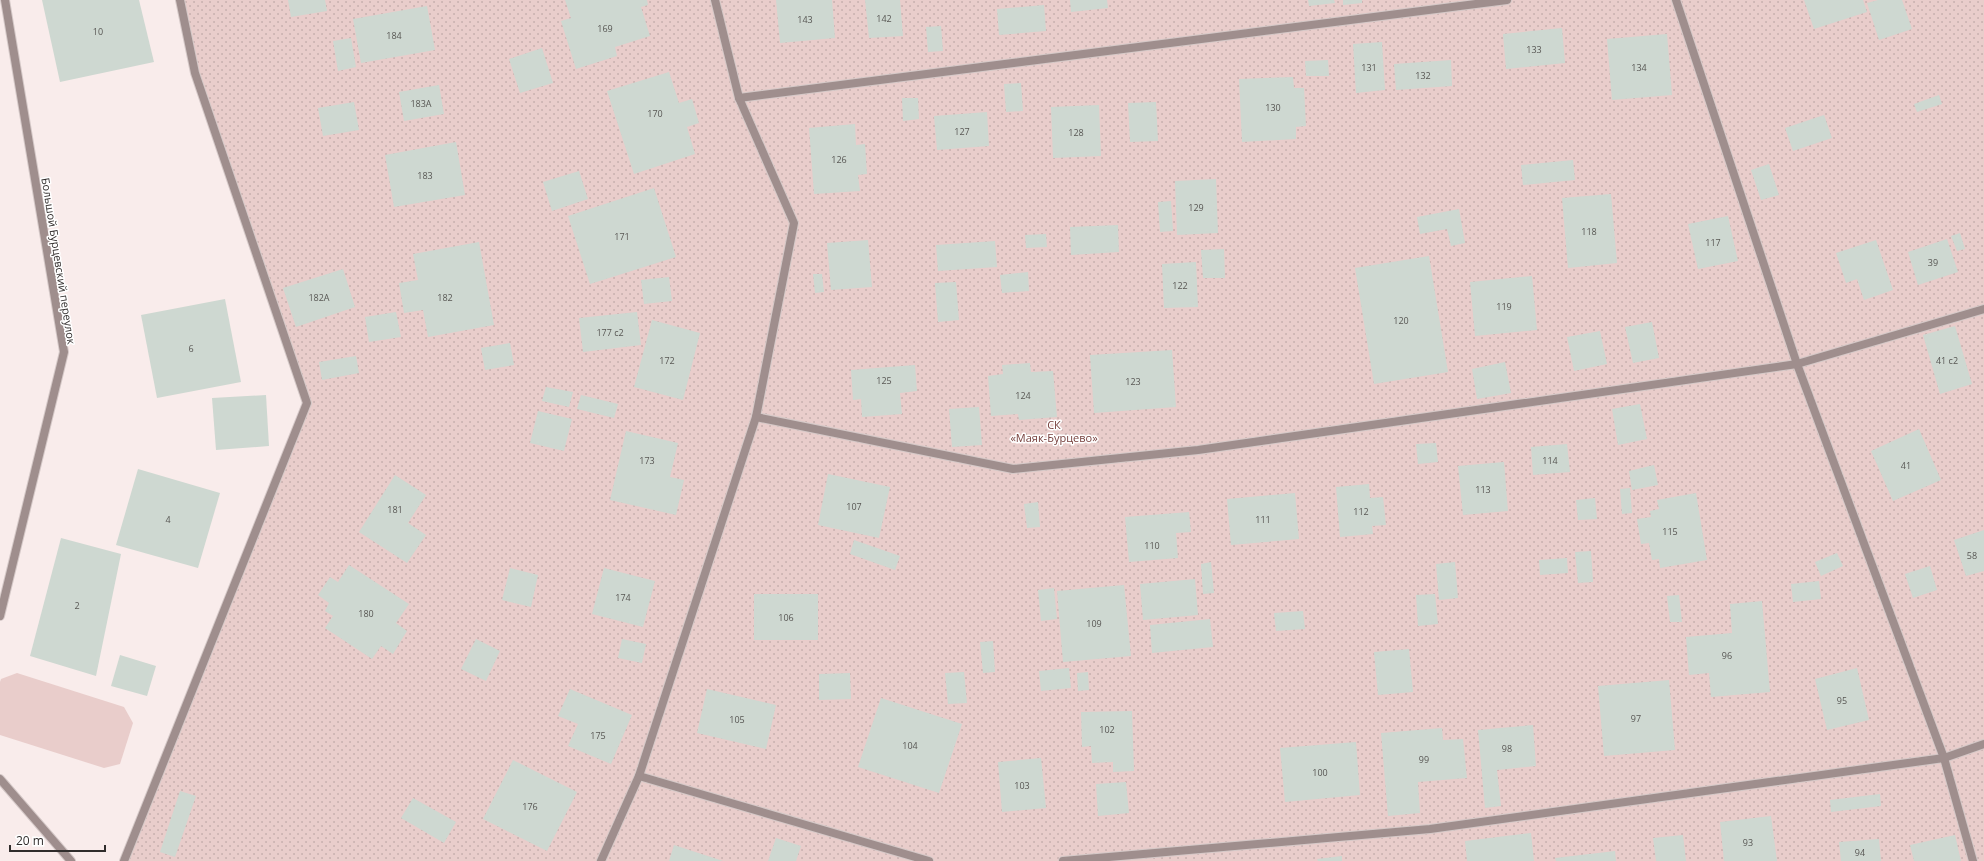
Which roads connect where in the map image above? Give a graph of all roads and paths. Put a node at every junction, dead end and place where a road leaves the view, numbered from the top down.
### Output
1 (5, 0) edge
2 (180, 0) edge
3 (715, 0) edge
4 (1507, 0) edge
5 (1676, 0) edge
6 (739, 98) junction
7 (1984, 309) edge
8 (1797, 364) junction
9 (756, 417) junction
10 (0, 616) edge
11 (1984, 744) edge
12 (1944, 758) junction
13 (639, 776) junction
14 (0, 779) edge
15 (71, 861) edge
16 (124, 861) edge
17 (601, 861) edge
18 (929, 861) edge
19 (1063, 861) edge
20 (1973, 861) edge

1 - 10 street, Большой Бурцевский переулок
2 - 16 street
3 - 6 street
4 - 6 street
5 - 8 street
6 - 9 street
7 - 8 street
8 - 9 street
8 - 12 street
9 - 13 street
11 - 12 street
12 - 19 street
12 - 20 street
13 - 17 street
13 - 18 street
14 - 15 street

